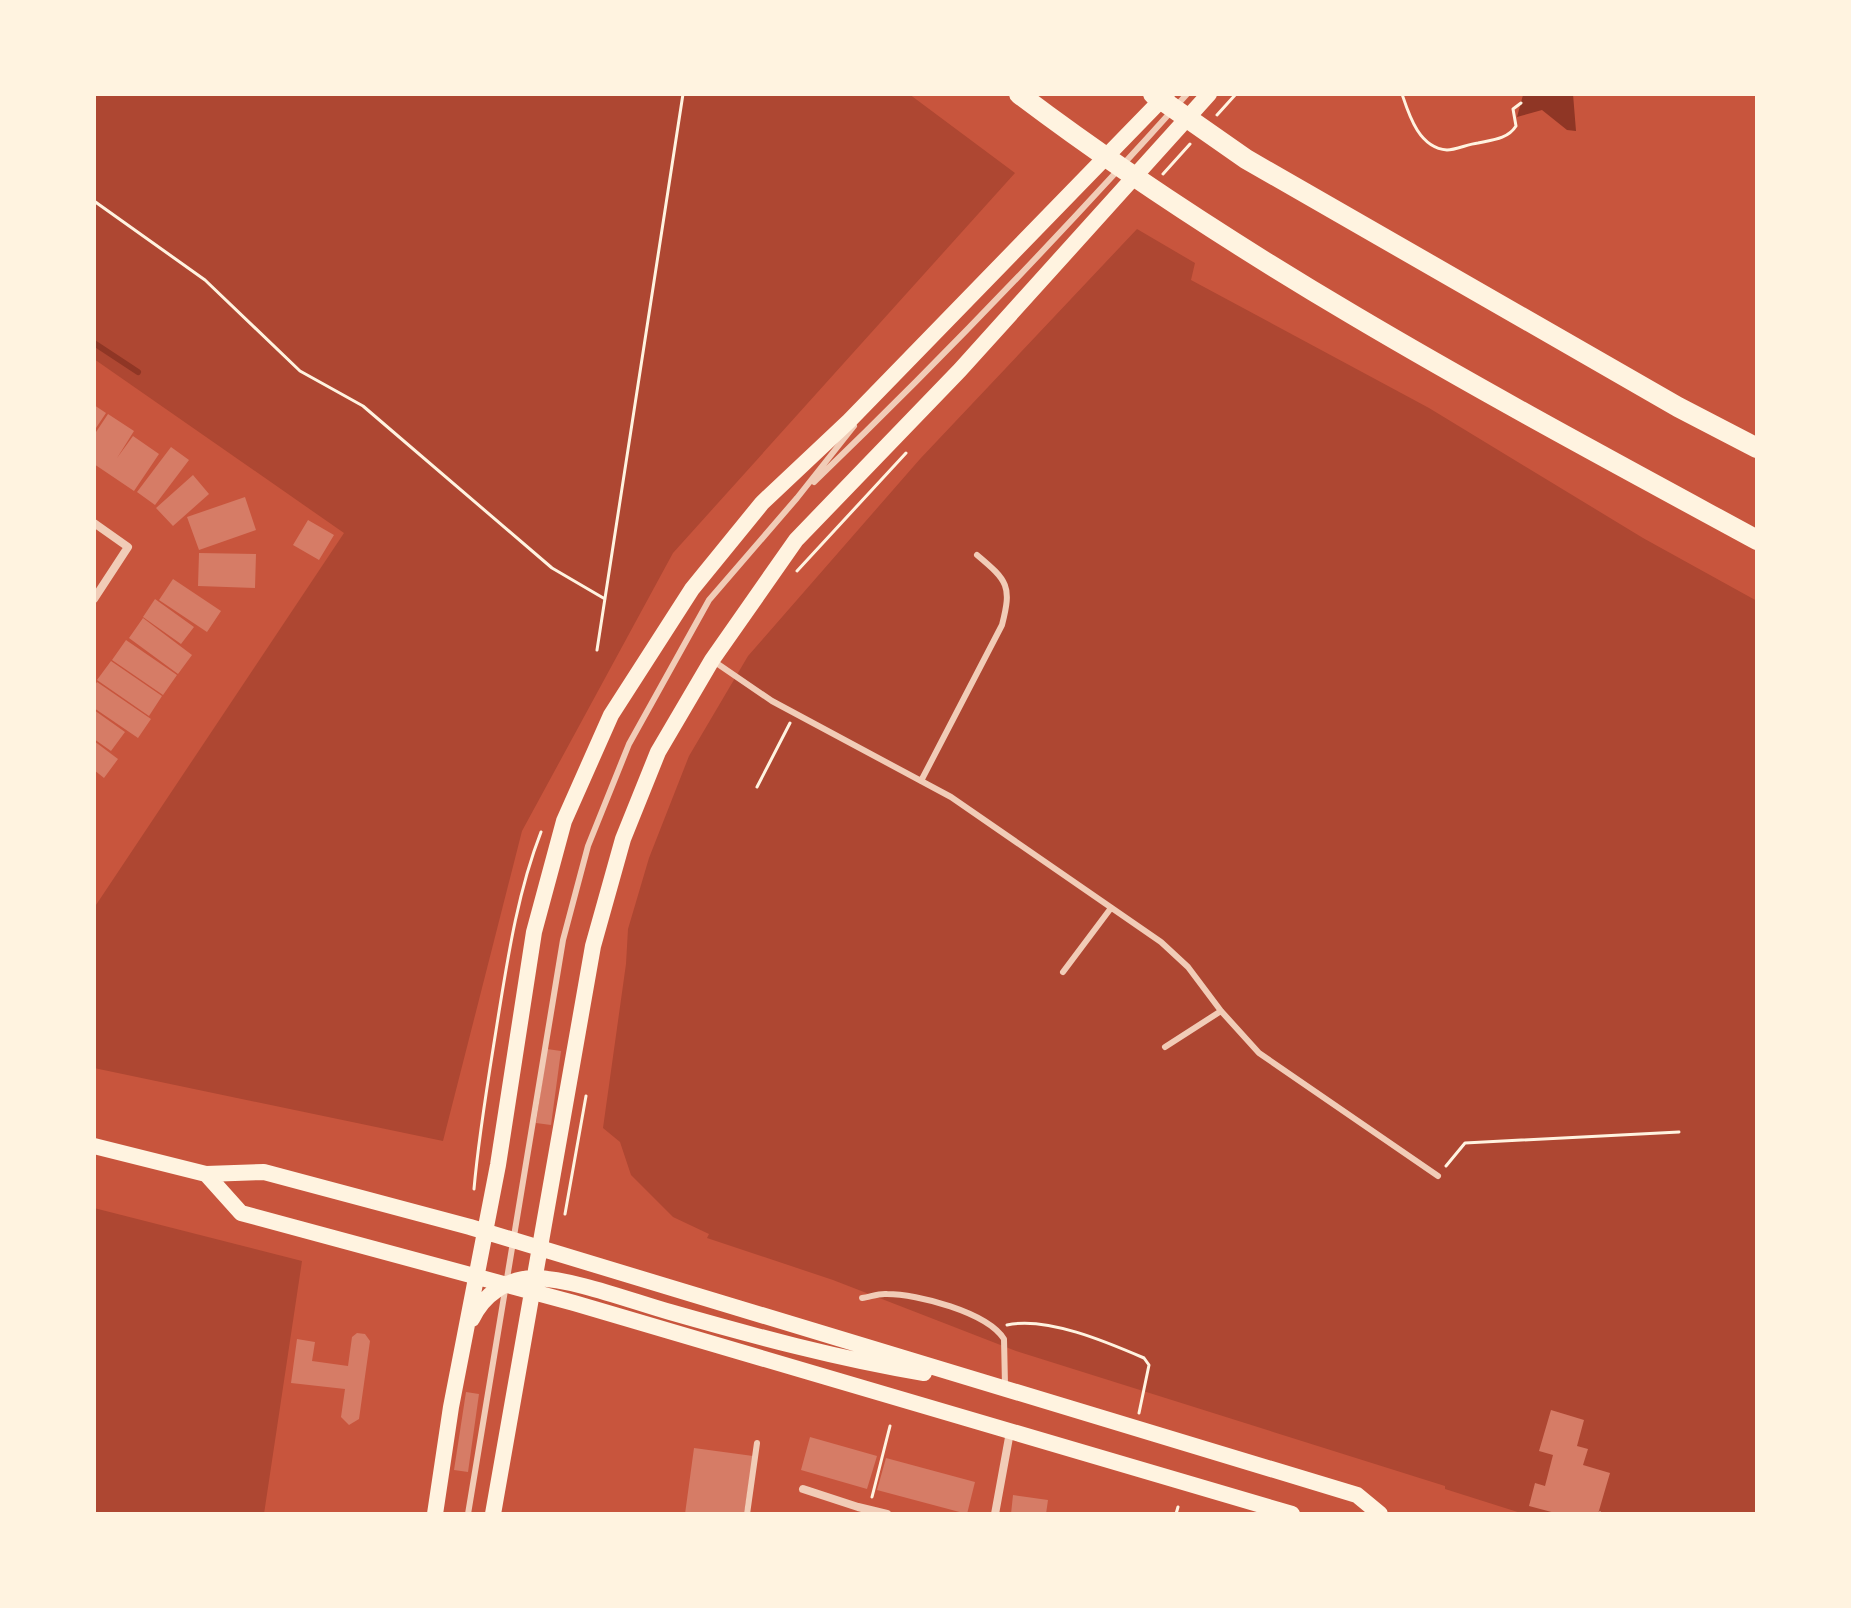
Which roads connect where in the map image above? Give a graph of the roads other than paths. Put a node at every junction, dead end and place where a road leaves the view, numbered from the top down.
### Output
1 (1019, 94) edge
2 (1153, 94) edge
3 (1167, 94) edge
4 (1187, 94) edge
5 (1209, 94) edge
6 (891, 379) junction
7 (1757, 448) edge
8 (797, 498) junction
9 (94, 523) edge
10 (1757, 540) edge
11 (977, 555) dead end
12 (94, 599) edge
13 (712, 660) junction
14 (921, 781) junction
15 (1111, 908) junction
16 (1063, 972) dead end
17 (1221, 1011) junction
18 (1165, 1047) dead end
19 (94, 1146) edge
20 (206, 1174) junction
21 (1438, 1176) road end
22 (486, 1233) junction
23 (513, 1240) junction
24 (540, 1248) junction
25 (477, 1277) junction
26 (506, 1284) junction
27 (534, 1285) junction
28 (862, 1298) dead end
29 (466, 1335) junction
30 (998, 1387) junction
31 (1010, 1431) junction
32 (757, 1443) dead end
33 (803, 1489) dead end
34 (1270, 1510) edge
35 (857, 1511) edge
36 (435, 1514) edge
37 (468, 1514) edge
38 (493, 1514) edge
39 (747, 1514) edge
40 (887, 1514) edge
41 (995, 1514) edge
42 (1292, 1514) edge
43 (1380, 1514) edge

1 - 10 highway
2 - 7 highway
3 - 6 main road
4 - 8 lane
5 - 13 main road
6 - 8 lane
6 - 22 main road
8 - 23 lane
9 - 12 street
11 - 14 lane
13 - 14 lane
13 - 24 main road
14 - 15 lane
15 - 16 lane
15 - 17 lane
17 - 18 lane
17 - 21 lane
19 - 20 main road
20 - 22 main road
20 - 25 main road
22 - 23 main road
22 - 25 main road
23 - 24 main road
23 - 26 lane
24 - 27 main road
24 - 30 main road
25 - 26 main road
25 - 29 main road
26 - 27 main road
26 - 29 main road
26 - 37 lane
27 - 30 main road
27 - 31 main road
27 - 38 main road
28 - 30 lane
29 - 36 main road
30 - 43 main road
31 - 34 main road
31 - 41 street
32 - 39 lane
33 - 35 street
34 - 42 main road
35 - 40 street

